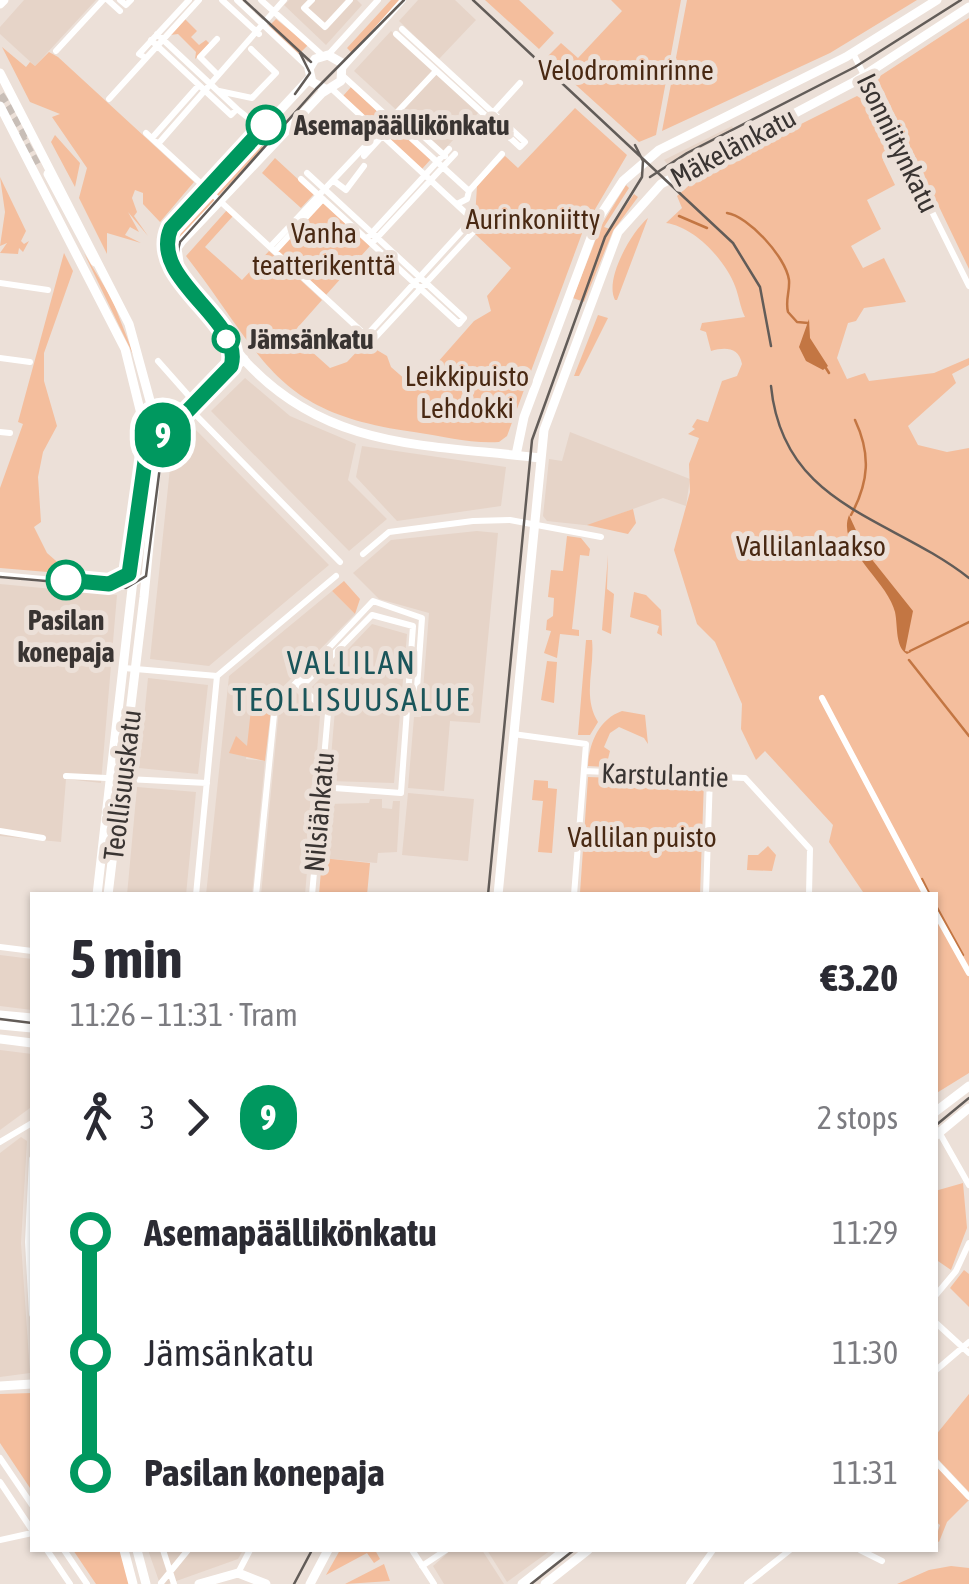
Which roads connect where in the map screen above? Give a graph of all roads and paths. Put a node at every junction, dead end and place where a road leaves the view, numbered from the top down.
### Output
1 (120, 0) edge
2 (131, 0) edge
3 (222, 0) edge
4 (238, 0) edge
5 (261, 0) edge
6 (284, 0) edge
7 (312, 0) edge
8 (350, 0) edge
9 (378, 0) edge
10 (403, 0) edge
11 (937, 0) edge
12 (107, 1) edge
13 (194, 1) edge
14 (969, 7) edge
15 (274, 11) junction
16 (120, 12) dead end
17 (262, 23) junction
18 (254, 31) dead end
19 (404, 35) dead end
20 (217, 39) dead end
21 (157, 40) junction
22 (251, 49) dead end
23 (56, 51) dead end
24 (854, 53) junction
25 (325, 55) junction
26 (0, 72) edge
27 (343, 72) junction
28 (439, 72) junction
29 (216, 73) junction
30 (310, 73) junction
31 (865, 74) junction
32 (520, 83) dead end
33 (205, 86) junction
34 (328, 89) junction
35 (218, 91) junction
36 (109, 98) dead end
37 (398, 102) dead end
38 (0, 106) edge
39 (234, 112) junction
40 (404, 112) junction
41 (490, 115) junction
42 (244, 120) dead end
43 (391, 120) junction
44 (379, 132) junction
45 (518, 143) dead end
46 (502, 154) dead end
47 (364, 166) dead end
48 (306, 178) dead end
49 (333, 181) junction
50 (347, 188) junction
51 (469, 190) junction
52 (325, 196) junction
53 (457, 204) junction
54 (372, 239) junction
55 (272, 249) junction
56 (100, 268) junction
57 (86, 270) junction
58 (180, 272) junction
59 (0, 283) edge
60 (415, 283) junction
61 (969, 286) edge
62 (48, 290) dead end
63 (404, 301) junction
64 (366, 336) junction
65 (0, 358) edge
66 (244, 359) junction
67 (158, 361) dead end
68 (30, 362) dead end
69 (193, 407) junction
70 (0, 432) edge
71 (10, 434) dead end
72 (519, 436) junction
73 (153, 438) junction
74 (516, 455) junction
75 (536, 461) junction
76 (532, 525) junction
77 (601, 537) dead end
78 (363, 554) dead end
79 (340, 562) dead end
80 (134, 573) junction
81 (146, 574) junction
82 (0, 575) edge
83 (336, 576) dead end
84 (117, 586) junction
85 (133, 586) junction
86 (124, 668) junction
87 (136, 670) junction
88 (217, 676) junction
89 (296, 682) junction
90 (822, 698) dead end
91 (409, 709) junction
92 (512, 734) junction
93 (584, 772) junction
94 (113, 775) junction
95 (66, 776) dead end
96 (710, 776) junction
97 (125, 781) junction
98 (207, 784) junction
99 (321, 788) junction
100 (0, 831) edge
101 (43, 838) dead end
102 (97, 892) edge
103 (108, 892) edge
104 (196, 892) edge
105 (256, 892) edge
106 (312, 892) edge
107 (498, 892) edge
108 (574, 892) edge
109 (706, 892) edge
110 (810, 892) edge
111 (924, 892) edge
112 (938, 917) edge
113 (0, 947) edge
114 (30, 951) edge
115 (969, 972) edge
116 (0, 1015) edge
117 (30, 1018) edge
118 (0, 1025) edge
119 (30, 1028) edge
120 (0, 1039) edge
121 (30, 1044) edge
122 (969, 1086) edge
123 (969, 1108) edge
124 (938, 1110) edge
125 (30, 1124) edge
126 (938, 1133) edge
127 (938, 1136) edge
128 (0, 1142) edge
129 (969, 1185) edge
130 (30, 1188) edge
131 (969, 1243) edge
132 (30, 1265) edge
133 (938, 1292) edge
134 (938, 1325) edge
135 (969, 1342) edge
136 (960, 1348) junction
137 (969, 1353) edge
138 (938, 1368) edge
139 (30, 1384) edge
140 (0, 1386) edge
141 (0, 1458) edge
142 (938, 1465) edge
143 (0, 1482) edge
144 (969, 1497) edge
145 (30, 1502) edge
146 (30, 1528) edge
147 (30, 1532) edge
148 (0, 1540) edge
149 (48, 1552) edge
150 (65, 1552) edge
151 (125, 1552) edge
152 (138, 1552) edge
153 (163, 1552) edge
154 (186, 1552) edge
155 (249, 1552) edge
156 (327, 1552) edge
157 (413, 1552) edge
158 (443, 1552) edge
159 (563, 1552) edge
160 (586, 1552) edge
161 (712, 1552) edge
162 (787, 1552) edge
163 (864, 1552) edge
164 (882, 1561) dead end
165 (422, 1566) junction
166 (169, 1569) junction
167 (543, 1570) junction
168 (238, 1573) junction
169 (161, 1582) edge
170 (550, 1583) edge
171 (70, 1584) edge
172 (87, 1584) edge
173 (133, 1584) edge
174 (146, 1584) edge
175 (174, 1584) edge
176 (200, 1584) edge
177 (266, 1584) edge
178 (310, 1584) edge
179 (434, 1584) edge
180 (522, 1584) edge
181 (690, 1584) edge
182 (747, 1584) edge

1 - 2 street
3 - 18 street
4 - 17 street
5 - 15 street
6 - 15 street
7 - 8 street
9 - 25 street
10 - 27 street
11 - 24 main road, Mäkelänkatu
12 - 16 street
12 - 23 street
13 - 21 street
14 - 31 main road, Mäkelänkatu
15 - 17 street
15 - 25 street
17 - 29 street
17 - 30 street
19 - 28 street
20 - 29 street
21 - 33 street
21 - 36 street
22 - 35 street
24 - 31 street, Isonniitynkatu
24 - 72 main road, Mäkelänkatu
25 - 27 main road
25 - 30 main road
26 - 56 main road, Teollisuuskatu
27 - 34 main road
27 - 43 street
28 - 40 street
28 - 41 street
28 - 43 street
29 - 33 street
30 - 34 main road
30 - 58 main road
31 - 61 street, Isonniitynkatu
31 - 75 main road, Mäkelänkatu
32 - 41 street
33 - 35 street
33 - 39 street
33 - 55 street
34 - 44 street
34 - 58 main road
35 - 39 street
37 - 40 street
38 - 57 main road, Teollisuuskatu
39 - 42 street
40 - 52 street
40 - 54 street
41 - 45 street
43 - 44 street
43 - 51 street
44 - 49 street
44 - 53 street
46 - 51 street
47 - 50 street
48 - 52 street
49 - 50 street
49 - 52 street
50 - 52 street
51 - 53 street
52 - 54 street
52 - 55 street
53 - 60 street
54 - 60 street
55 - 64 street
56 - 57 main road, Teollisuuskatu
56 - 73 main road, Teollisuuskatu
57 - 73 main road, Teollisuuskatu
58 - 66 main road
59 - 62 street
60 - 60 street
60 - 63 street
63 - 64 street
63 - 64 street
65 - 68 street
66 - 69 main road
66 - 74 main road
67 - 69 street
69 - 73 main road
69 - 79 street
70 - 71 street
72 - 74 main road, Mäkelänkatu
72 - 75 main road
73 - 80 main road, Teollisuuskatu
73 - 81 main road, Teollisuuskatu
74 - 75 main road
75 - 76 main road, Mäkelänkatu
76 - 77 street
76 - 78 street
76 - 92 main road, Mäkelänkatu
80 - 84 street
80 - 85 main road, Teollisuuskatu
81 - 85 street
81 - 87 main road, Teollisuuskatu
82 - 84 street
83 - 88 street
84 - 85 street
85 - 86 main road, Teollisuuskatu
86 - 87 street
86 - 94 main road, Teollisuuskatu
87 - 88 street
87 - 97 main road, Teollisuuskatu
88 - 98 street
89 - 91 street
89 - 91 street
89 - 99 street, Nilsiänkatu
89 - 105 street
90 - 111 street
91 - 99 street
92 - 93 street
92 - 107 main road, Mäkelänkatu
93 - 96 street, Karstulantie
93 - 108 street
94 - 95 street
94 - 97 street
94 - 102 main road, Teollisuuskatu
96 - 109 street
96 - 110 street, Karstulantie
97 - 98 street
97 - 103 main road, Teollisuuskatu
98 - 104 street
99 - 106 street, Nilsiänkatu
100 - 101 street
112 - 115 street
113 - 114 street
116 - 117 main road
118 - 119 main road
120 - 121 main road
122 - 124 main road
123 - 126 main road
125 - 128 street
127 - 129 street
130 - 132 street
131 - 133 street
134 - 136 street
135 - 136 street
136 - 137 street
136 - 138 street
139 - 140 main road
141 - 145 street
142 - 144 street
143 - 146 street
147 - 148 street
149 - 171 street
150 - 172 street
151 - 173 main road
152 - 174 main road
153 - 166 street
154 - 166 street
155 - 168 street
156 - 178 main road
157 - 165 street
158 - 165 street
159 - 167 main road
160 - 170 main road
161 - 181 street
162 - 182 street
163 - 164 street
165 - 179 street
166 - 169 street
166 - 175 street
167 - 170 street
167 - 180 main road
168 - 176 main road
168 - 177 main road

